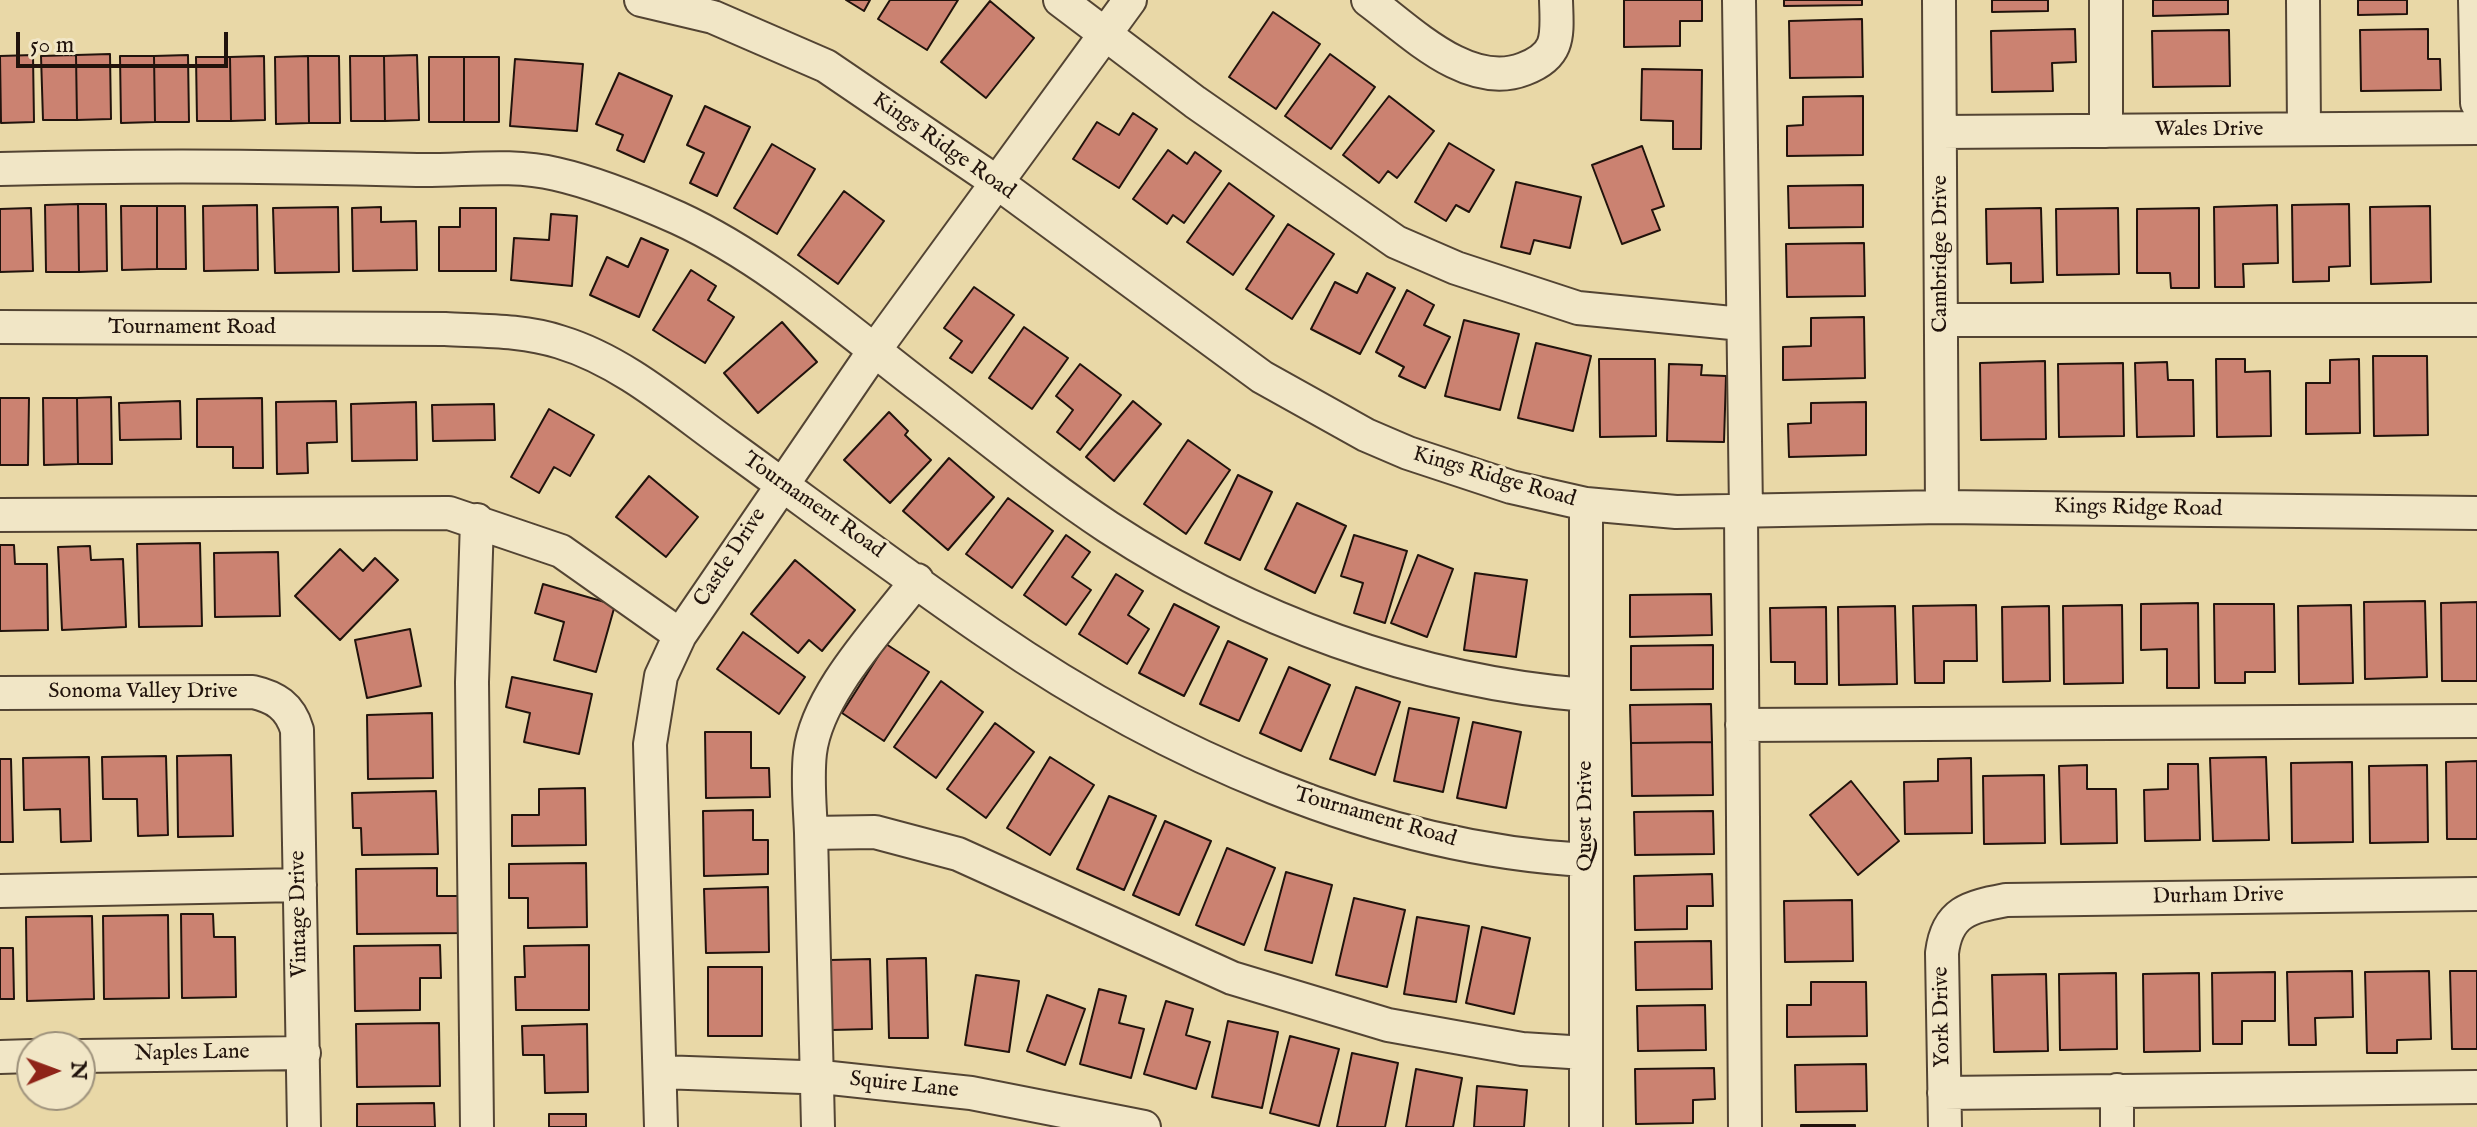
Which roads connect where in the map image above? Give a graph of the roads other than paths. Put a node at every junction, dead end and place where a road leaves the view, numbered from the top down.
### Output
1 (641, 0) edge
2 (1060, 0) edge
3 (1130, 0) edge
4 (1368, 0) edge
5 (1556, 0) edge
6 (1739, 0) edge
7 (1939, 0) edge
8 (2106, 0) edge
9 (2303, 0) edge
10 (2475, 0) edge
11 (1106, 32) junction
12 (2477, 103) edge
13 (2477, 128) edge
14 (2304, 129) junction
15 (2106, 131) junction
16 (1941, 132) junction
17 (0, 169) edge
18 (995, 181) junction
19 (1942, 320) junction
20 (2477, 320) edge
21 (1742, 324) junction
22 (0, 327) edge
23 (874, 351) junction
24 (781, 482) junction
25 (1586, 504) junction
26 (1942, 507) junction
27 (1743, 511) junction
28 (2477, 513) edge
29 (0, 515) edge
30 (477, 520) junction
31 (917, 580) junction
32 (680, 635) junction
33 (0, 693) edge
34 (1586, 695) junction
35 (282, 705) joint
36 (2477, 721) edge
37 (1742, 725) junction
38 (811, 833) junction
39 (1586, 860) junction
40 (300, 885) junction
41 (0, 891) edge
42 (2477, 894) edge
43 (1961, 913) joint
44 (304, 1053) junction
45 (1586, 1053) junction
46 (96, 1056) edge
47 (660, 1072) junction
48 (819, 1078) junction
49 (2477, 1087) edge
50 (2117, 1090) junction
51 (1944, 1093) junction
52 (304, 1127) edge
53 (477, 1127) edge
54 (661, 1127) edge
55 (818, 1127) edge
56 (1144, 1127) edge
57 (1586, 1127) edge
58 (1745, 1127) edge
59 (1945, 1127) edge
60 (2117, 1127) edge

1 - 18 street, Kings Ridge Road
2 - 11 street
3 - 11 street, Castle Drive
4 - 5 street
6 - 21 street
7 - 16 street, Cambridge Drive
8 - 15 street
9 - 14 street
10 - 12 street
11 - 18 street, Castle Drive
11 - 21 street
13 - 14 street, Wales Drive
14 - 15 street, Wales Drive
15 - 16 street, Wales Drive
16 - 19 street, Cambridge Drive
17 - 23 street
18 - 23 street, Castle Drive
18 - 25 street, Kings Ridge Road
19 - 20 street
19 - 26 street, Cambridge Drive
21 - 27 street
22 - 24 street, Tournament Road
23 - 24 street, Castle Drive
23 - 34 street
24 - 31 street, Tournament Road
24 - 32 street, Castle Drive
25 - 27 street, Kings Ridge Road
25 - 34 street, Quest Drive
26 - 27 street, Kings Ridge Road
26 - 28 street, Kings Ridge Road
27 - 37 street
29 - 30 street
30 - 32 street
30 - 53 street
31 - 38 street
31 - 39 street, Tournament Road
32 - 47 street, Castle Drive
33 - 35 street, Sonoma Valley Drive
34 - 39 street, Quest Drive
35 - 40 street, Vintage Drive
36 - 37 street
37 - 58 street
38 - 45 street
38 - 48 street
39 - 45 street, Quest Drive
40 - 41 street
40 - 44 street, Vintage Drive
42 - 43 street, Durham Drive
43 - 51 street, York Drive
44 - 46 street, Naples Lane
44 - 52 street, Vintage Drive
45 - 57 street, Quest Drive
47 - 48 street, Squire Lane
47 - 54 street, Castle Drive
48 - 55 street
48 - 56 street, Squire Lane
49 - 50 street
50 - 51 street
50 - 60 street
51 - 59 street, York Drive

